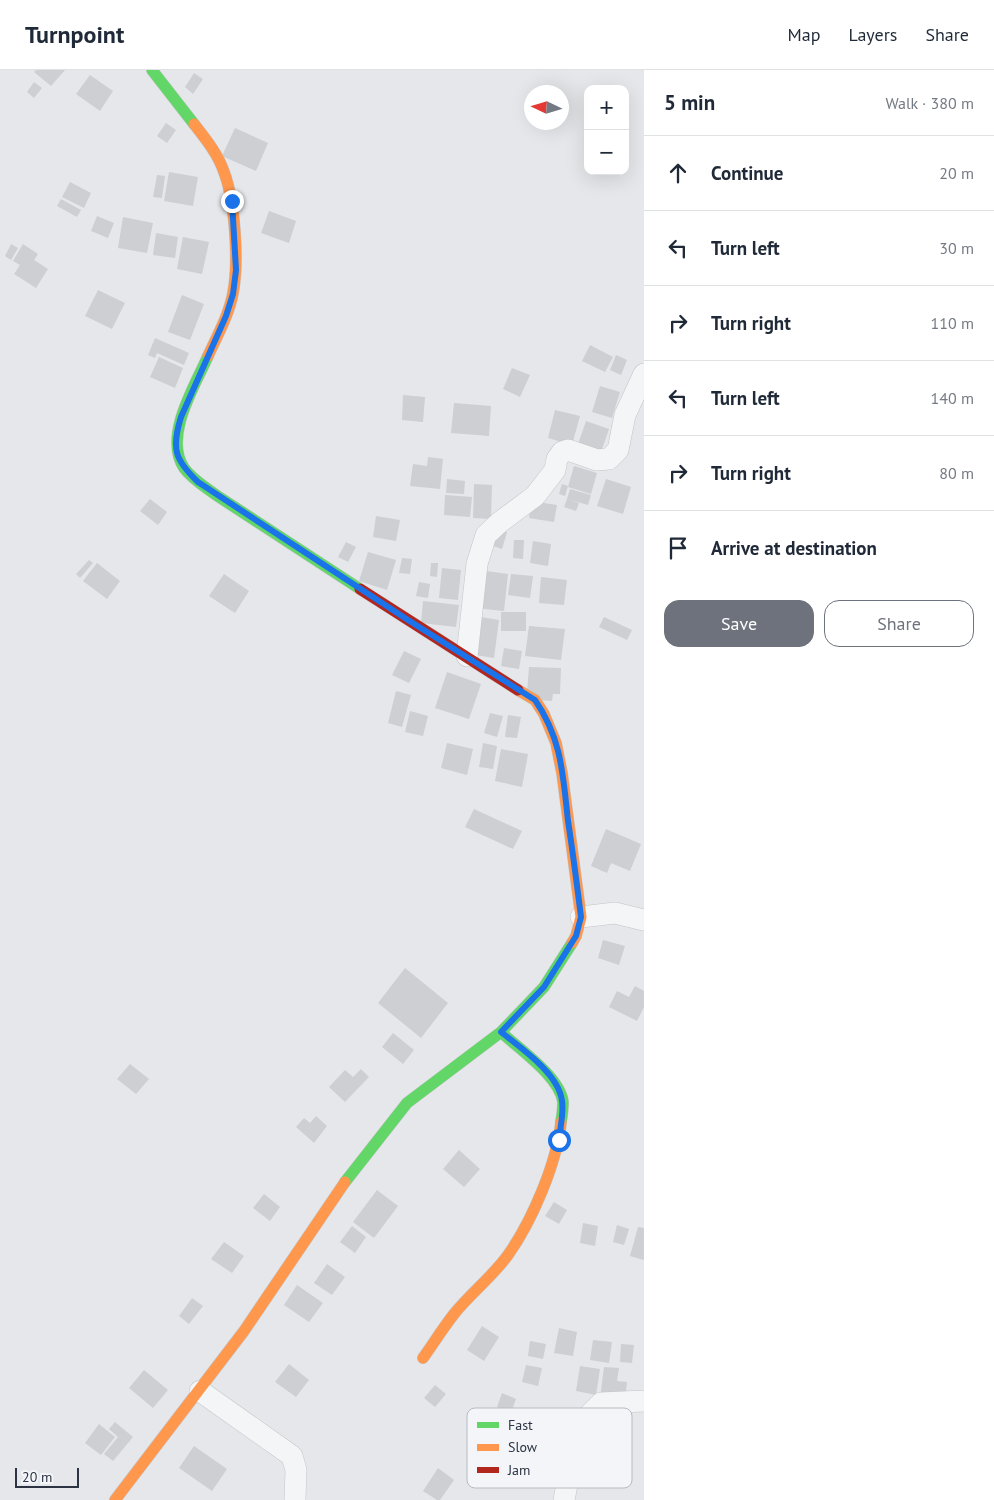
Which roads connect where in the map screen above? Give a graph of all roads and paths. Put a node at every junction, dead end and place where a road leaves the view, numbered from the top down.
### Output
1 (152, 70) edge
2 (644, 374) edge
3 (468, 656) junction
4 (581, 917) junction
5 (644, 920) edge
6 (501, 1032) junction
7 (423, 1358) dead end
8 (200, 1391) junction
9 (644, 1401) edge
10 (596, 1408) edge
11 (116, 1500) edge
12 (295, 1500) edge

1 - 3 street
2 - 3 street
3 - 4 street
4 - 5 street
4 - 6 street
6 - 7 street
6 - 8 street
8 - 11 street
8 - 12 street
9 - 10 street

